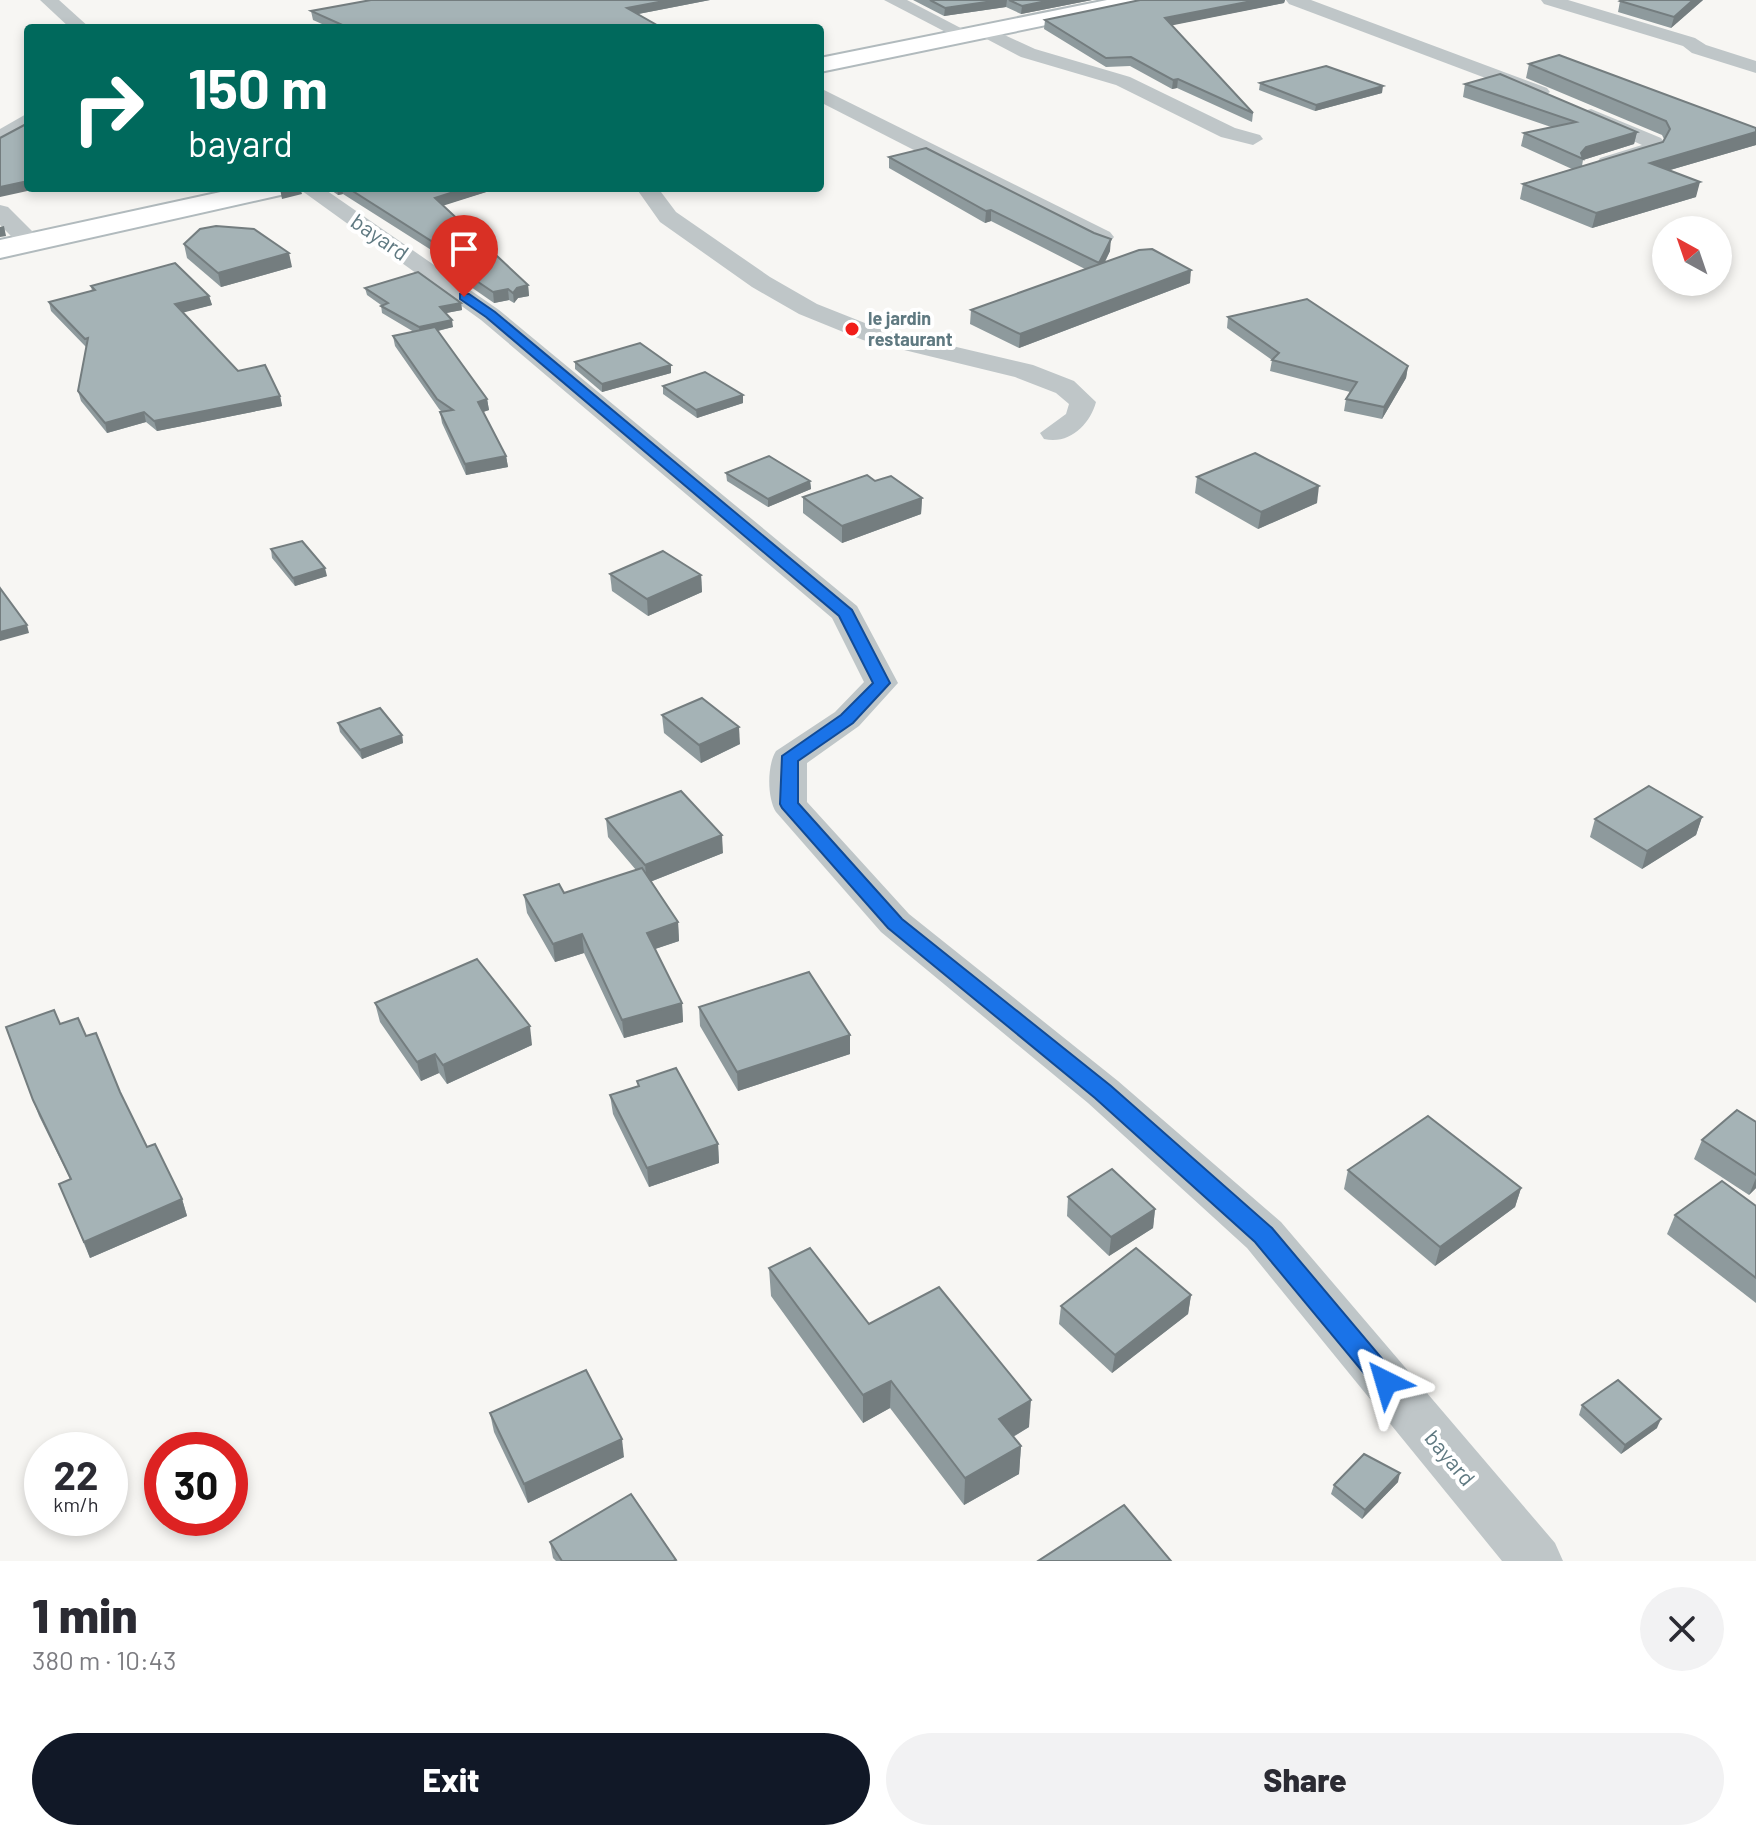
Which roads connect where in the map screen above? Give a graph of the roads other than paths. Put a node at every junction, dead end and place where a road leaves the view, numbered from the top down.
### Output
1 (49, 0) edge
2 (893, 0) edge
3 (1138, 0) edge
4 (1295, 0) edge
5 (1550, 0) edge
6 (76, 24) edge
7 (977, 34) junction
8 (824, 64) edge
9 (1756, 67) edge
10 (824, 96) edge
11 (24, 122) edge
12 (0, 139) edge
13 (1253, 139) dead end
14 (1592, 168) edge
15 (258, 192) edge
16 (315, 192) edge
17 (650, 192) edge
18 (0, 212) edge
19 (1102, 237) edge
20 (30, 242) junction
21 (0, 249) edge
22 (1054, 433) dead end
23 (1536, 1561) edge

1 - 6 street
2 - 7 street
3 - 7 main road
4 - 14 street
5 - 9 street
7 - 8 main road
7 - 13 street
10 - 19 street
11 - 12 street
15 - 20 main road
16 - 23 street, bayard
17 - 22 street
18 - 20 street
20 - 21 main road

